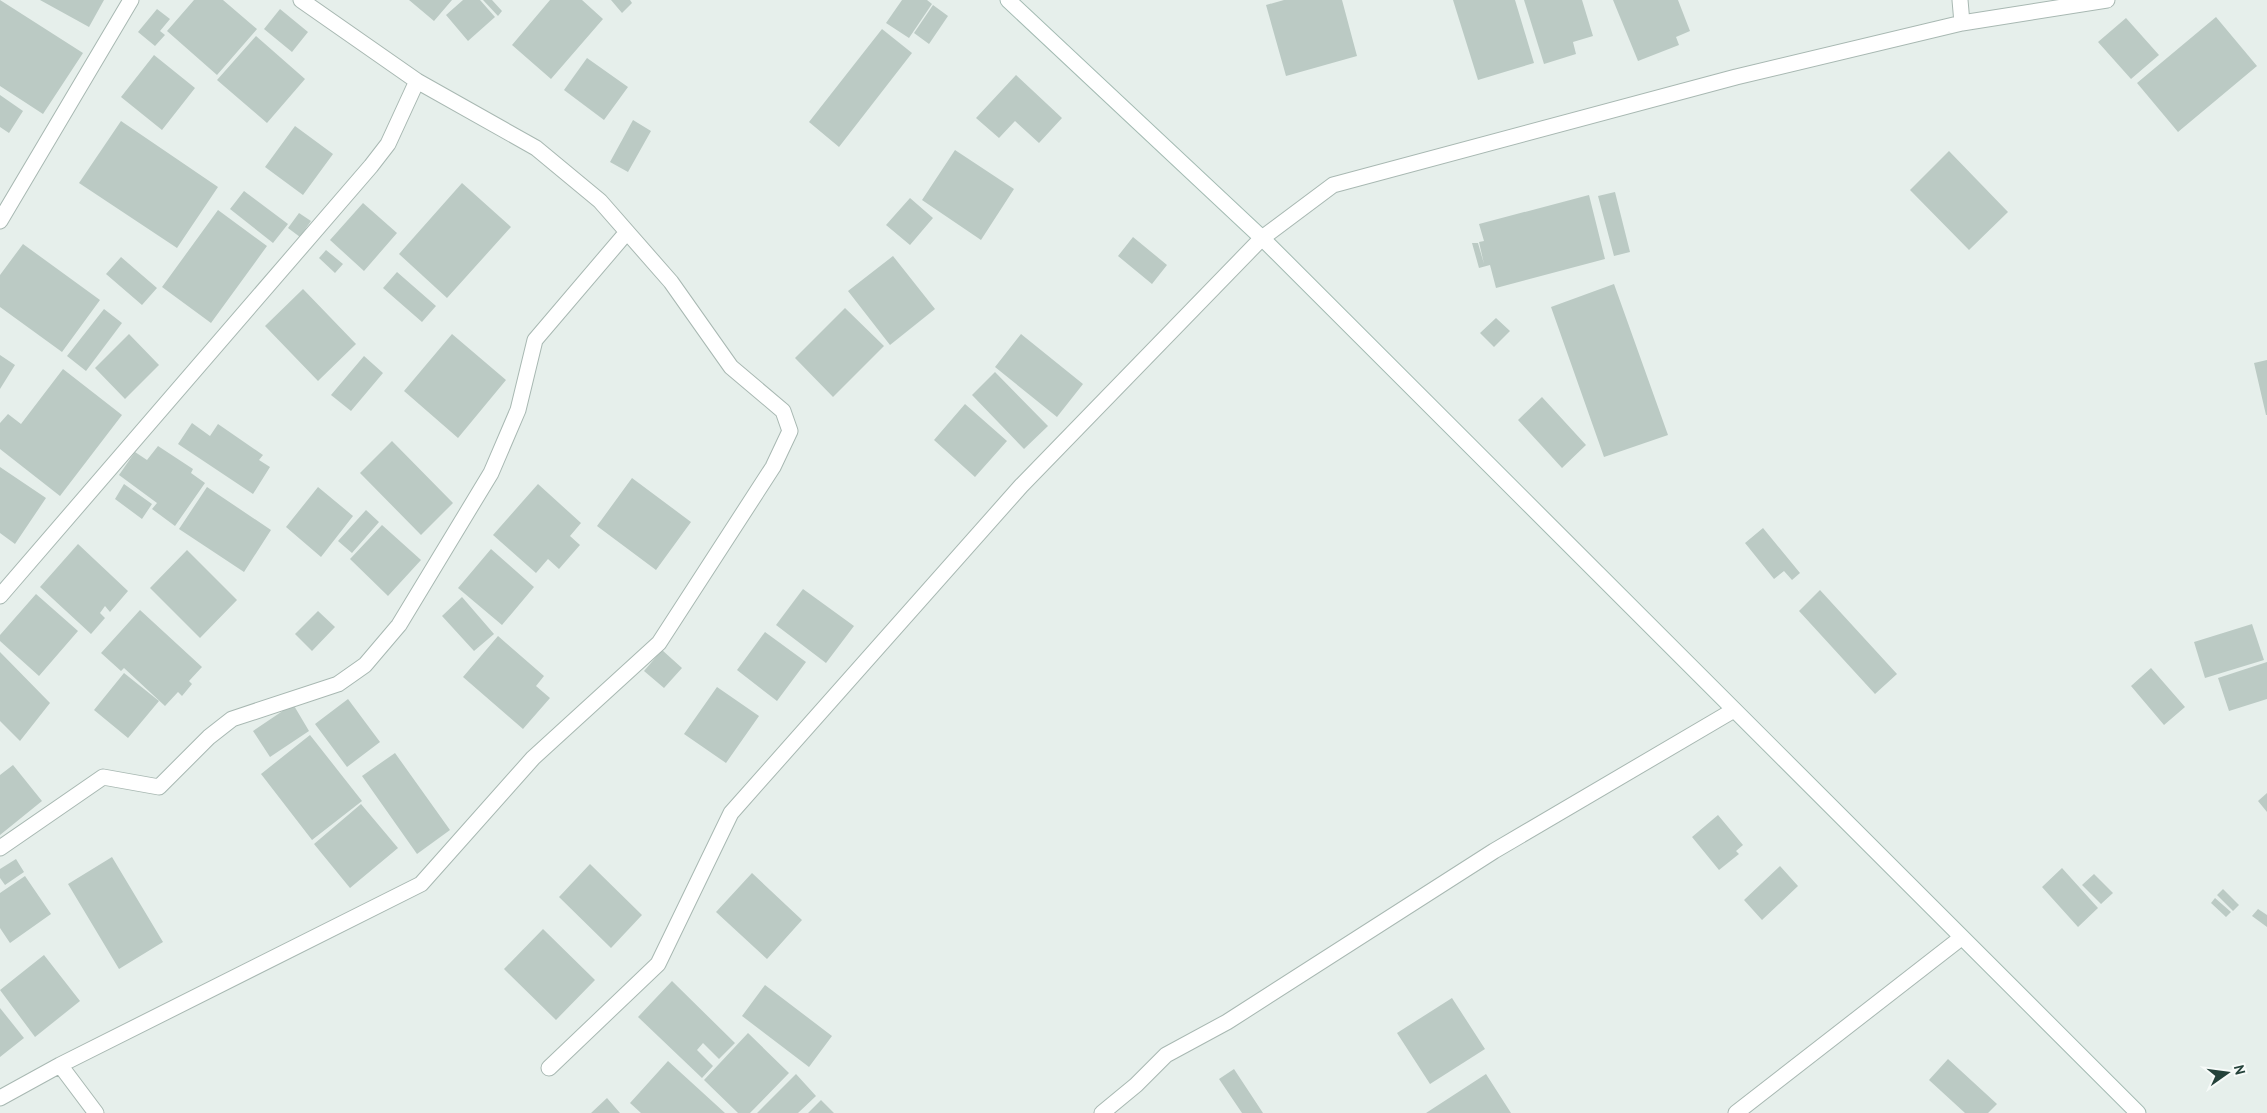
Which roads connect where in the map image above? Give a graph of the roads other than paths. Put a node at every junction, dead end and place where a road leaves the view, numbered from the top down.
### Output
1 (131, 0) edge
2 (301, 0) edge
3 (1008, 0) edge
4 (1960, 0) edge
5 (2107, 0) edge
6 (1962, 23) junction
7 (417, 81) junction
8 (0, 221) edge
9 (627, 232) junction
10 (1262, 238) junction
11 (0, 596) edge
12 (1734, 710) junction
13 (0, 848) edge
14 (1960, 938) junction
15 (60, 1066) junction
16 (548, 1068) dead end
17 (0, 1098) edge
18 (96, 1113) edge
19 (1102, 1113) edge
20 (1736, 1113) edge
21 (2138, 1113) edge

1 - 8 street
2 - 7 street
3 - 10 street
4 - 6 street
5 - 6 street
6 - 10 street
7 - 9 street
7 - 11 street
9 - 13 street
9 - 15 street
10 - 12 street
10 - 16 street
12 - 14 street
12 - 19 street
14 - 20 street
14 - 21 street
15 - 17 street
15 - 18 street

